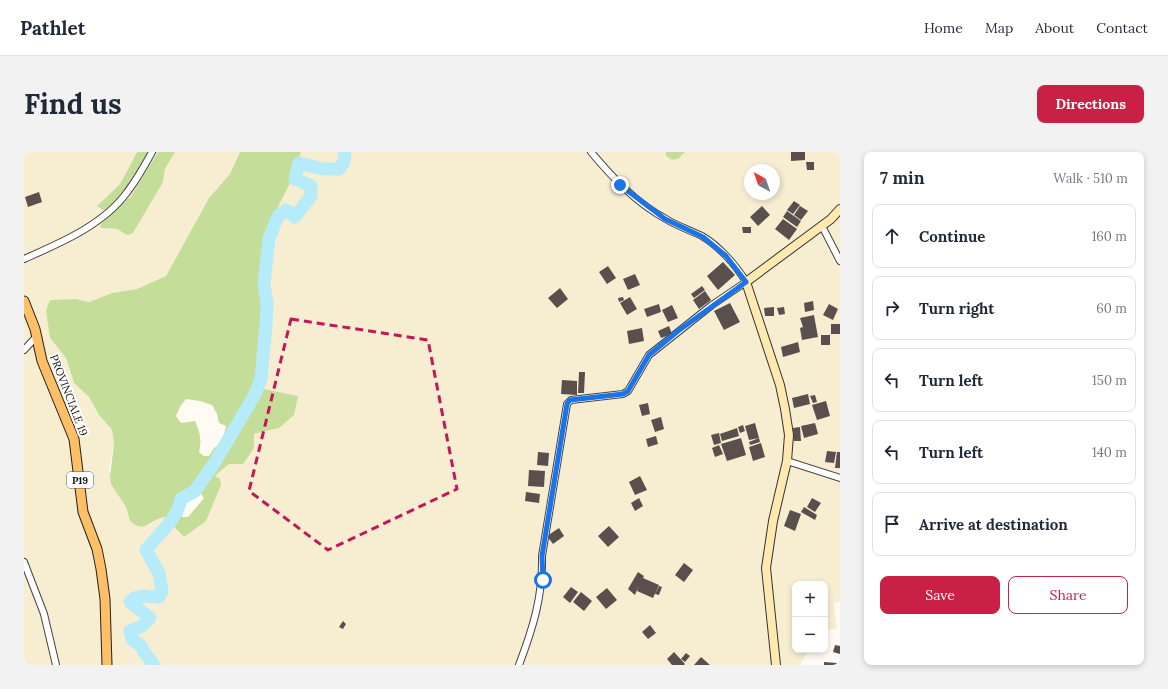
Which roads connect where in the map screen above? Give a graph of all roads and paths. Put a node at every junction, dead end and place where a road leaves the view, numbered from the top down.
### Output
1 (152, 152) edge
2 (591, 152) edge
3 (840, 210) edge
4 (822, 226) junction
5 (24, 259) edge
6 (840, 261) edge
7 (746, 282) junction
8 (24, 300) edge
9 (37, 336) junction
10 (24, 350) edge
11 (787, 461) junction
12 (840, 478) edge
13 (24, 562) edge
14 (56, 665) edge
15 (107, 665) edge
16 (519, 665) edge
17 (776, 665) edge

1 - 5 street
2 - 7 street
3 - 4 street
4 - 6 street
4 - 7 street
7 - 11 street
7 - 16 street
8 - 9 main road, PROVINCIALE 19 / P19
9 - 10 street
9 - 15 main road, PROVINCIALE 19 / P19
11 - 12 street
11 - 17 street
13 - 14 street

